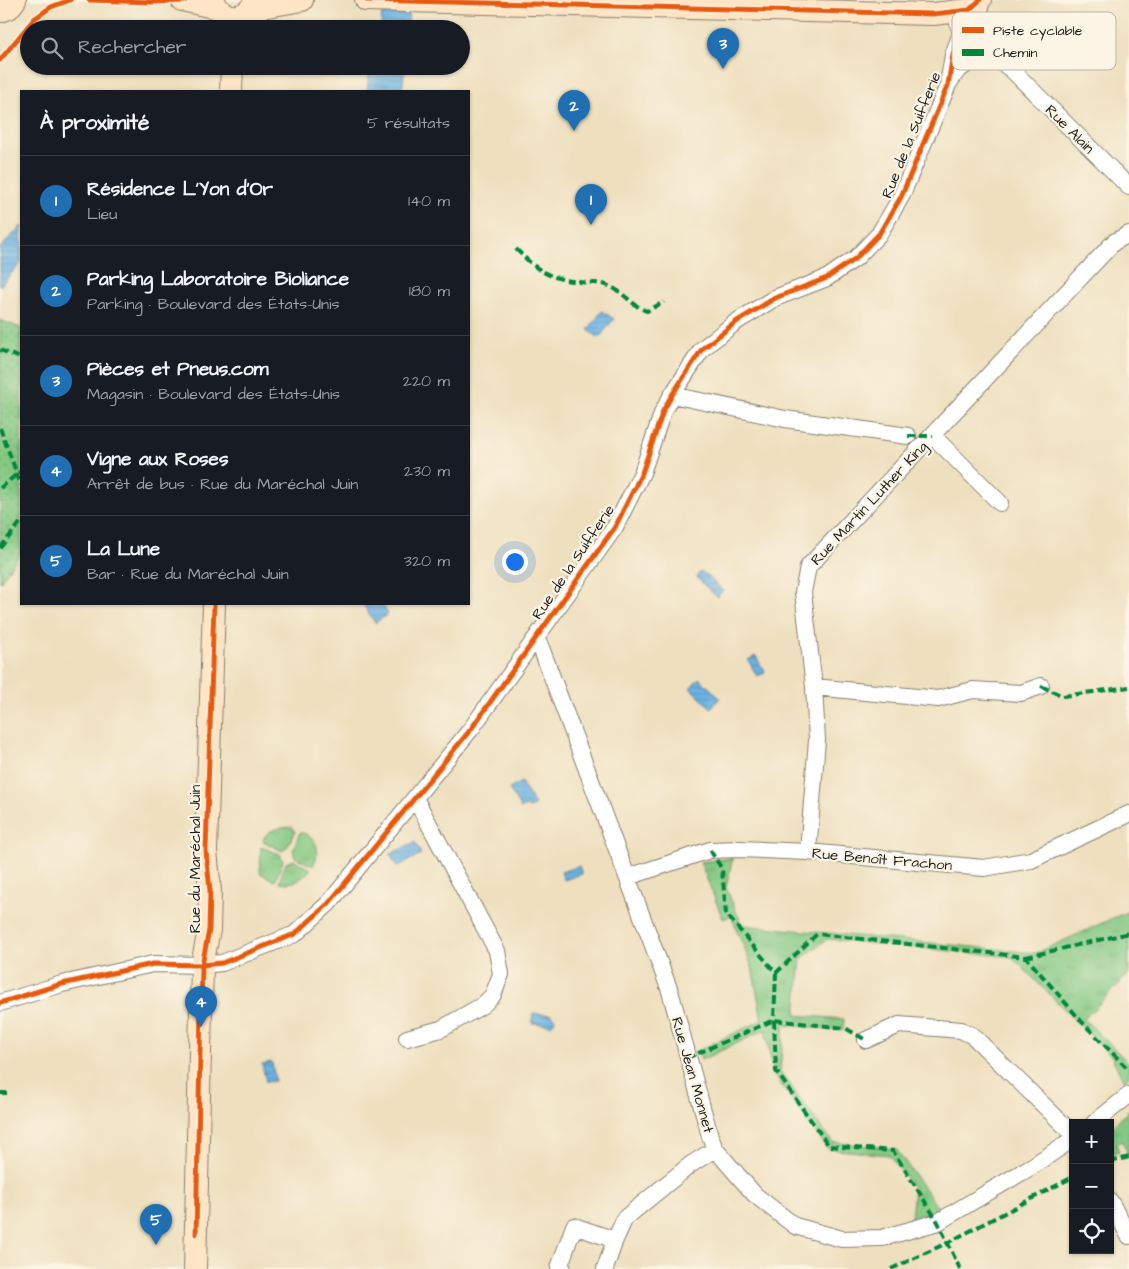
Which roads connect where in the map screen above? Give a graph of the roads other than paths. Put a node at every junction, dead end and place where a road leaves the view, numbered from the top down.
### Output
1 (182, 0) edge
2 (302, 0) edge
3 (366, 0) edge
4 (376, 0) edge
5 (979, 2) edge
6 (649, 3) edge
7 (234, 10) edge
8 (967, 12) edge
9 (952, 21) edge
10 (952, 61) edge
11 (959, 70) edge
12 (1012, 70) edge
13 (232, 75) edge
14 (948, 85) junction
15 (231, 90) edge
16 (1129, 187) edge
17 (1129, 234) edge
18 (672, 394) junction
19 (908, 436) dead end
20 (933, 436) junction
21 (1000, 503) dead end
22 (214, 605) edge
23 (534, 640) junction
24 (1041, 686) dead end
25 (814, 687) junction
26 (415, 798) junction
27 (1129, 814) edge
28 (808, 852) junction
29 (628, 877) junction
30 (202, 965) junction
31 (0, 1003) edge
32 (407, 1038) dead end
33 (866, 1040) dead end
34 (1129, 1095) edge
35 (1099, 1119) edge
36 (1069, 1130) edge
37 (1069, 1142) edge
38 (715, 1149) junction
39 (1114, 1208) edge
40 (1129, 1236) edge
41 (615, 1240) junction
42 (196, 1268) edge
43 (560, 1269) edge
44 (605, 1269) edge

1 - 7 main road
2 - 7 main road
3 - 4 main road
4 - 6 main road
5 - 8 main road
6 - 9 main road
10 - 14 street, Rue de la Suifferie
11 - 14 street, Rue de la Suifferie
12 - 16 street, Rue Alain
13 - 15 main road
14 - 18 street, Rue de la Suifferie
17 - 20 street, Rue Martin Luther King
18 - 19 street
18 - 23 street, Rue de la Suifferie
20 - 21 street
20 - 25 street, Rue Martin Luther King
22 - 30 main road, Rue du Maréchal Juin
23 - 26 street, Rue de la Suifferie
23 - 29 street, Rue Jean Monnet
24 - 25 street
25 - 28 street, Rue Martin Luther King
26 - 30 street, Rue de la Suifferie
26 - 32 street
27 - 28 street, Rue Benoît Frachon
28 - 29 street, Rue Benoît Frachon
29 - 38 street, Rue Jean Monnet
30 - 31 street, Rue de la Suifferie
30 - 42 main road, Rue du Maréchal Juin
33 - 36 street
34 - 35 street
37 - 38 street, Rue Jean Monnet
38 - 41 street
39 - 40 street
41 - 43 street
41 - 44 street

